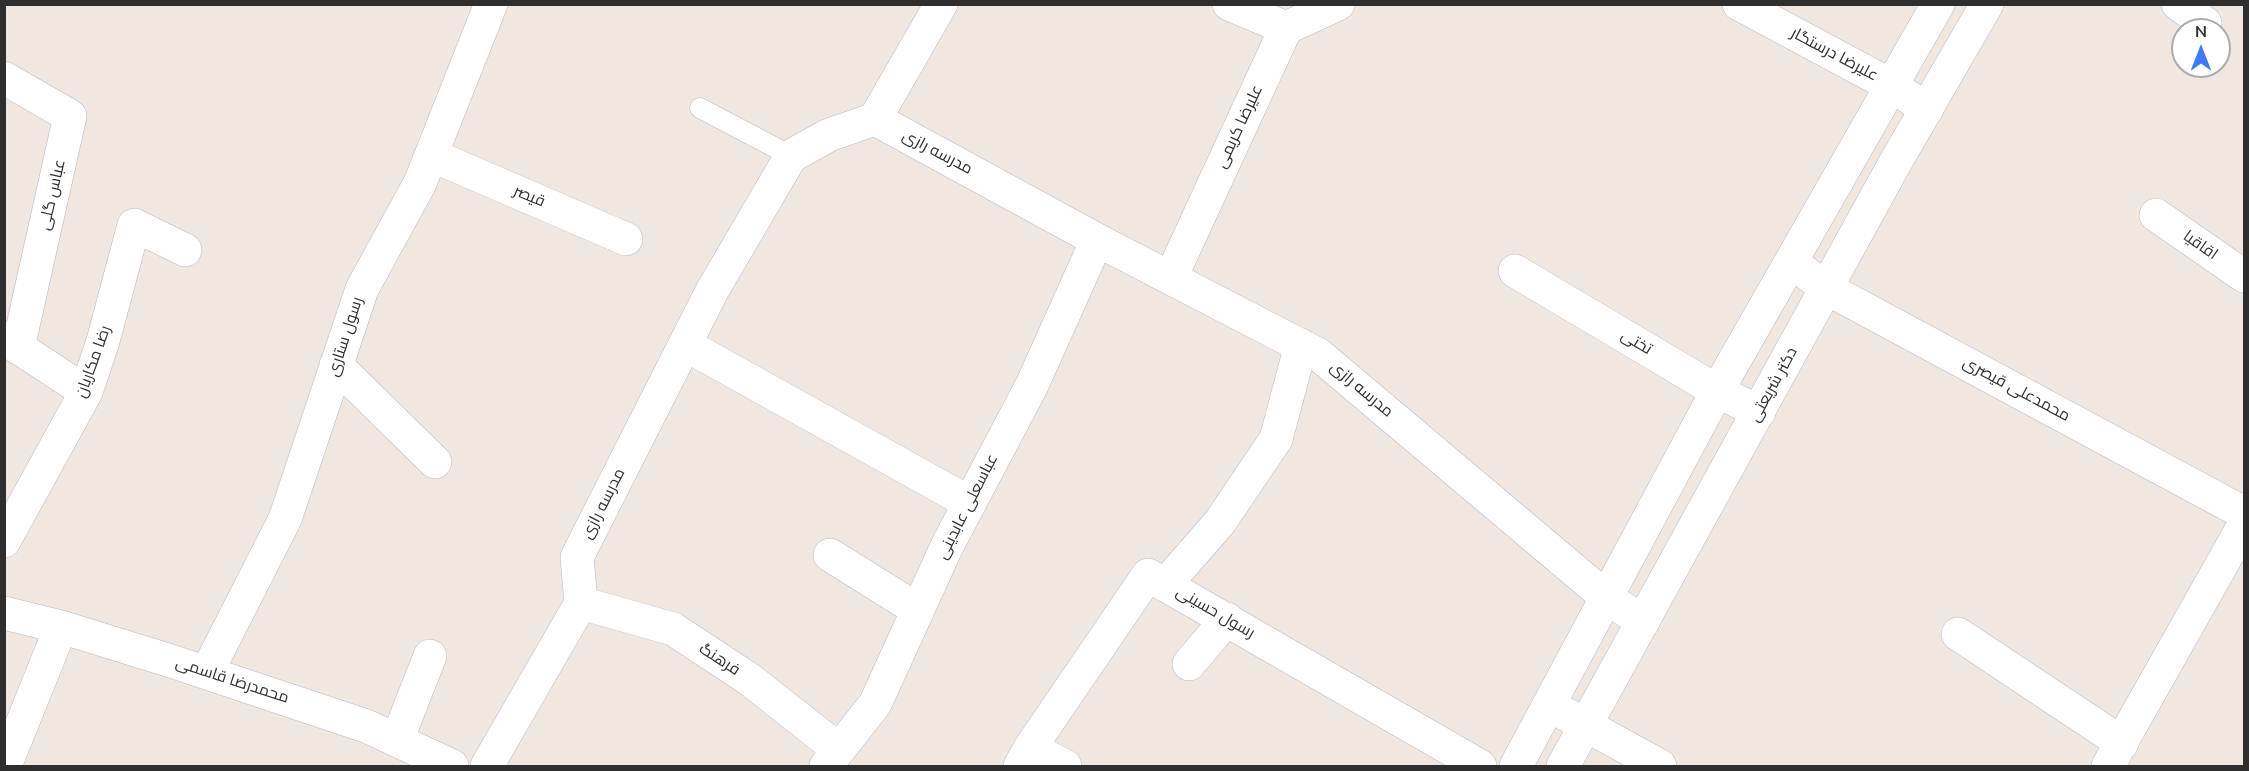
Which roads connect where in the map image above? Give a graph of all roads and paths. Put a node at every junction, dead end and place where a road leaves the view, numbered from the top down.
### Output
1 (491, 4) edge
2 (940, 4) edge
3 (1229, 4) edge
4 (1338, 4) edge
5 (1739, 4) edge
6 (1938, 4) edge
7 (1987, 4) edge
8 (2178, 4) edge
9 (2198, 18) edge
10 (1286, 28) junction
11 (4, 78) edge
12 (1892, 86) junction
13 (700, 108) dead end
14 (1927, 109) junction
15 (875, 119) junction
16 (431, 154) junction
17 (791, 156) junction
18 (2156, 215) dead end
19 (626, 238) dead end
20 (1097, 240) junction
21 (185, 250) dead end
22 (1791, 262) junction
23 (1515, 271) dead end
24 (2244, 276) edge
25 (1171, 277) junction
26 (1826, 288) junction
27 (11, 343) edge
28 (686, 345) junction
29 (1301, 345) junction
30 (336, 365) junction
31 (1717, 391) junction
32 (86, 392) junction
33 (1759, 412) junction
34 (435, 462) dead end
35 (970, 503) junction
36 (2244, 513) edge
37 (2244, 525) edge
38 (4, 542) edge
39 (830, 555) dead end
40 (1165, 585) junction
41 (1606, 597) junction
42 (581, 603) junction
43 (918, 610) junction
44 (4, 613) edge
45 (1227, 619) junction
46 (1643, 622) junction
47 (61, 627) junction
48 (1958, 634) dead end
49 (430, 656) dead end
50 (1189, 664) dead end
51 (207, 672) junction
52 (1549, 705) junction
53 (1586, 725) junction
54 (397, 740) junction
55 (2115, 755) edge
56 (1025, 757) edge
57 (833, 758) edge
58 (4, 766) edge
59 (452, 766) edge
60 (488, 766) edge
61 (1065, 766) edge
62 (1480, 766) edge
63 (1516, 766) edge
64 (1563, 766) edge
65 (1660, 766) edge

1 - 16 street, رسول ستاری
2 - 15 street
3 - 10 street
4 - 10 street
5 - 12 street, علیرضا درستگار
6 - 12 street
7 - 14 street, دکتر شریعتی
8 - 9 street
10 - 25 street, علیرضا کریمی
11 - 27 street, عباس گلی
12 - 14 street, علیرضا درستگار
12 - 22 street
13 - 17 lane
14 - 26 street, دکتر شریعتی
15 - 17 street
15 - 20 street, مدرسه رازی
16 - 19 street, قیصر
16 - 30 street, رسول ستاری
17 - 28 street, مدرسه رازی
18 - 24 street, اقاقیا
20 - 25 street, مدرسه رازی
20 - 35 street, عباسعلی عابدینی
21 - 32 street, رضا مکاریان
22 - 26 street, محمدعلی قیصری
22 - 31 street
23 - 31 street, تختی
25 - 29 street, مدرسه رازی
26 - 33 street, دکتر شریعتی
26 - 36 street, محمدعلی قیصری
27 - 32 street
28 - 35 street
28 - 42 street, مدرسه رازی
29 - 40 street
29 - 41 street, مدرسه رازی
30 - 34 street
30 - 51 street, رسول ستاری
31 - 33 street, تختی
31 - 41 street
32 - 38 street, رضا مکاریان
33 - 46 street, دکتر شریعتی
35 - 43 street, عباسعلی عابدینی
37 - 55 street
39 - 43 street
40 - 45 street, رسول حسینی
40 - 56 street, رسول حسینی
41 - 46 street, مدرسه رازی
41 - 52 street
42 - 57 street, فرهنگ
42 - 60 street
43 - 57 street, عباسعلی عابدینی
44 - 47 street, محمدرضا قاسمی
45 - 50 street
45 - 62 street, رسول حسینی
46 - 53 street, دکتر شریعتی
47 - 51 street, محمدرضا قاسمی
47 - 58 street
48 - 55 street
49 - 54 street
51 - 54 street, محمدرضا قاسمی
52 - 53 street
52 - 63 street
53 - 64 street, دکتر شریعتی
53 - 65 street
54 - 59 street, محمدرضا قاسمی
56 - 61 street

